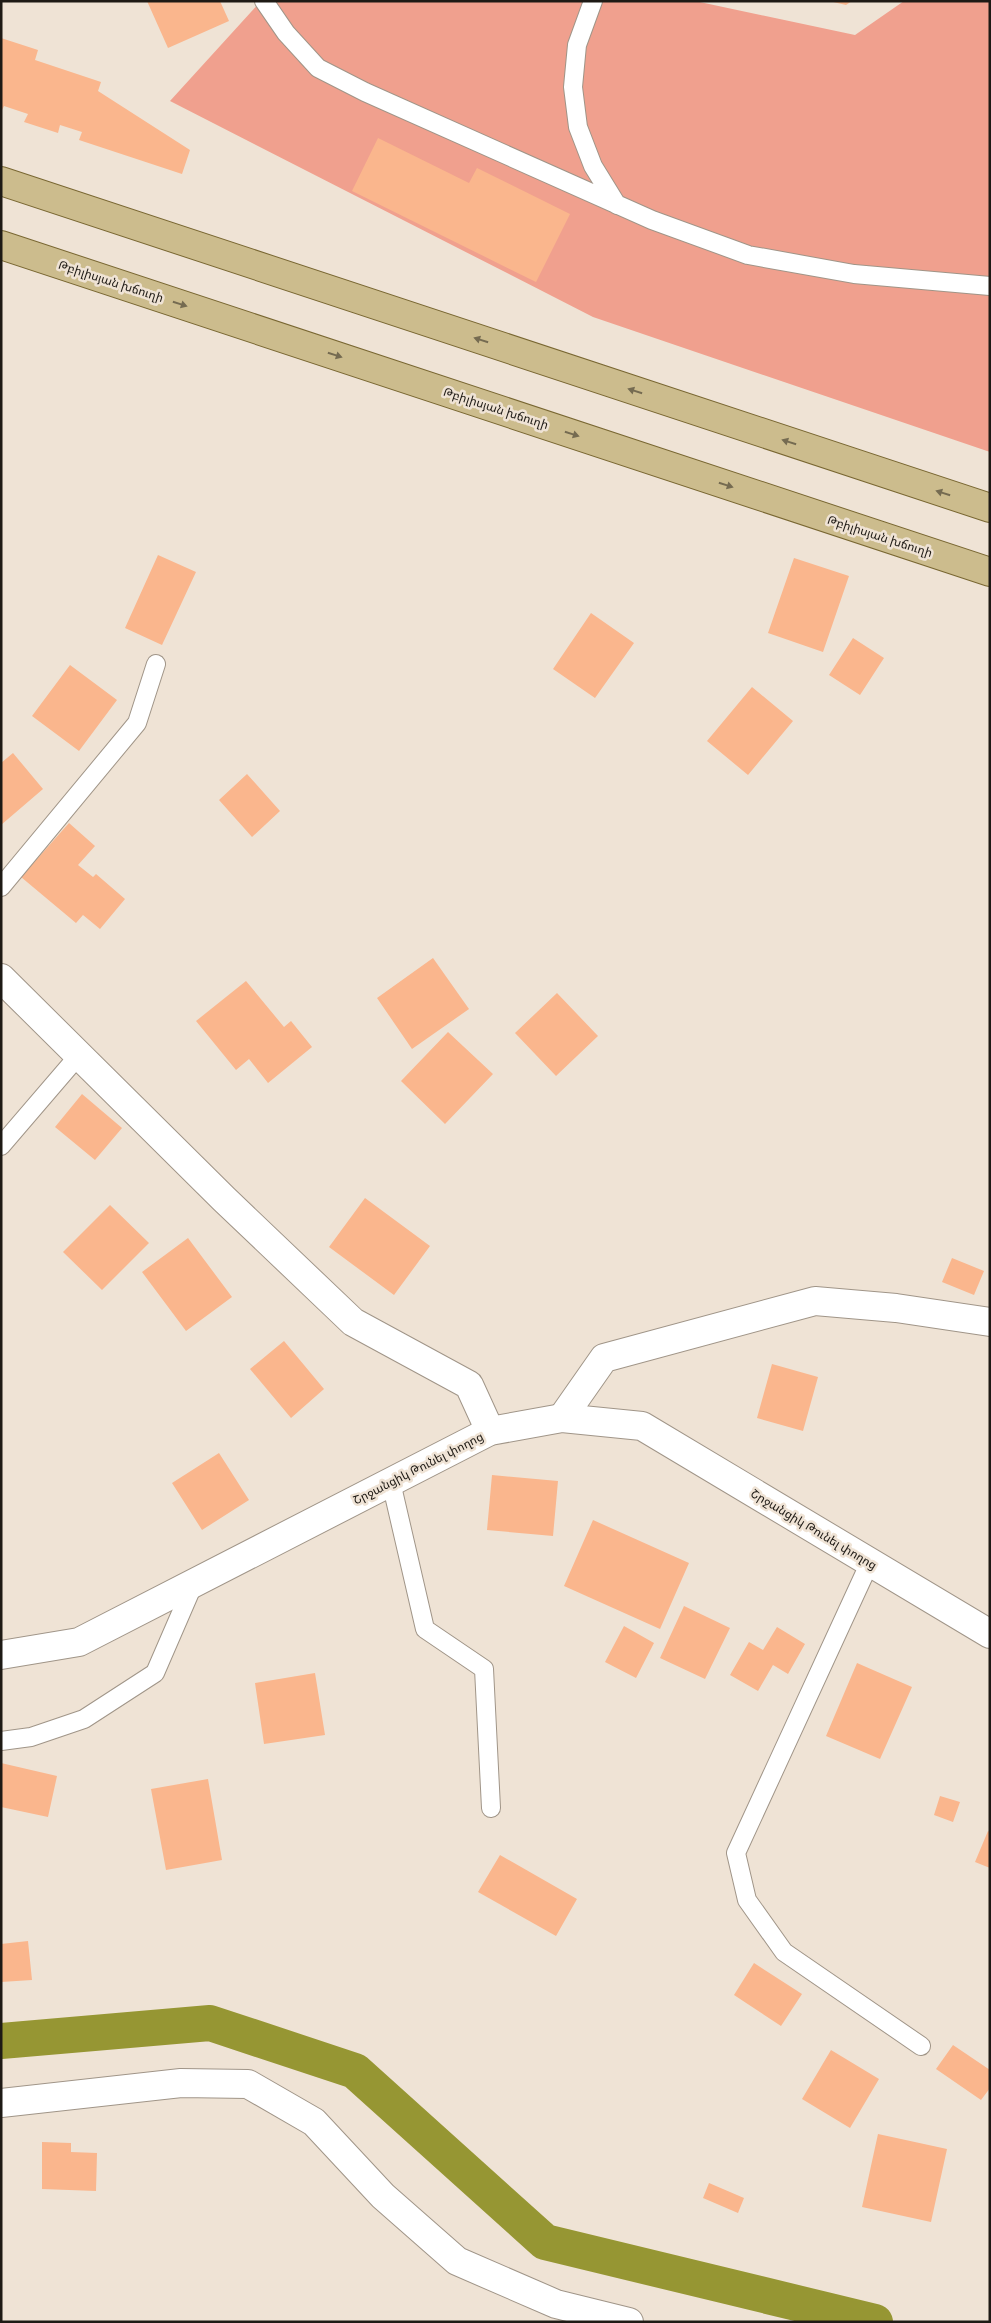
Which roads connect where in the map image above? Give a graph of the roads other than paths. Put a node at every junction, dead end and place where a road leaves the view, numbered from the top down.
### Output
1 (264, 1) edge
2 (593, 1) edge
3 (1, 181) edge
4 (617, 205) junction
5 (1, 245) edge
6 (990, 286) edge
7 (990, 508) edge
8 (990, 572) edge
9 (156, 664) dead end
10 (1, 887) edge
11 (1, 978) edge
12 (79, 1055) junction
13 (1, 1146) edge
14 (990, 1322) edge
15 (562, 1418) junction
16 (490, 1431) junction
17 (391, 1482) junction
18 (870, 1562) junction
19 (194, 1583) junction
20 (990, 1634) edge
21 (1, 1655) edge
22 (1, 1741) edge
23 (490, 1808) dead end
24 (921, 2046) dead end
25 (1, 2103) edge
26 (629, 2322) edge

1 - 4 lane
2 - 4 lane
7 -> 3 main road
4 - 6 lane
5 -> 8 main road, Թբիլիսյան խճուղի
9 - 10 lane
11 - 12 street
12 - 13 lane
12 - 16 street
14 - 15 street
15 - 16 street, Շրջանցիկ Թունել փողոց
15 - 18 street, Շրջանցիկ Թունել փողոց
16 - 17 street, Շրջանցիկ Թունել փողոց
17 - 19 street, Շրջանցիկ Թունել փողոց
17 - 23 lane
18 - 20 street, Շրջանցիկ Թունել փողոց
18 - 24 lane
19 - 21 street, Շրջանցիկ Թունել փողոց
19 - 22 lane
25 - 26 street

